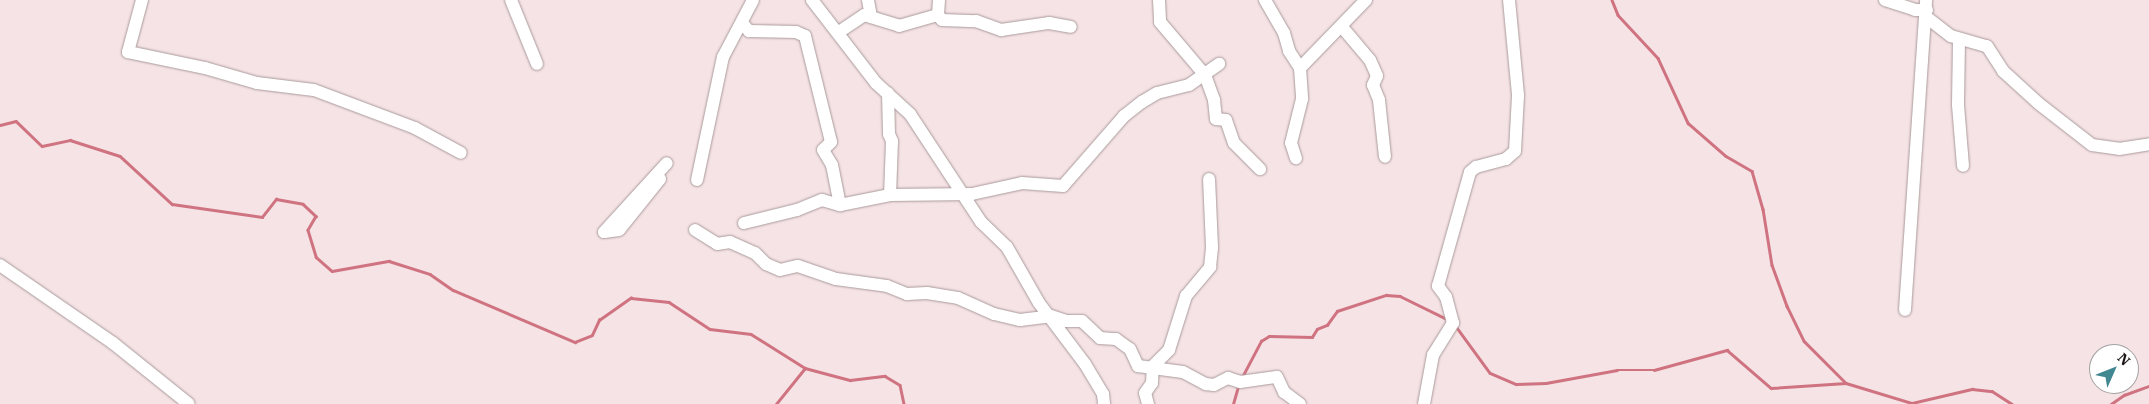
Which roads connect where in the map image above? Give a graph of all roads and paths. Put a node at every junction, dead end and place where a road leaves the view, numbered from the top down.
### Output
1 (142, 0) edge
2 (511, 0) edge
3 (752, 0) edge
4 (812, 0) edge
5 (868, 0) edge
6 (939, 0) edge
7 (1159, 0) edge
8 (1265, 0) edge
9 (1366, 0) edge
10 (1510, 0) edge
11 (1885, 0) edge
12 (1926, 9) edge
13 (938, 15) junction
14 (871, 17) junction
15 (742, 23) junction
16 (1071, 27) dead end
17 (1342, 27) junction
18 (839, 32) junction
19 (1959, 40) junction
20 (537, 64) dead end
21 (1219, 64) dead end
22 (1300, 68) junction
23 (1204, 75) junction
24 (888, 93) junction
25 (2149, 144) edge
26 (461, 153) dead end
27 (1296, 158) dead end
28 (1385, 158) dead end
29 (668, 164) dead end
30 (1963, 166) dead end
31 (1260, 169) dead end
32 (660, 179) dead end
33 (1209, 179) dead end
34 (697, 180) dead end
35 (963, 193) junction
36 (890, 195) junction
37 (840, 205) junction
38 (744, 223) dead end
39 (695, 230) dead end
40 (0, 265) edge
41 (1905, 310) dead end
42 (1051, 316) junction
43 (1152, 369) junction
44 (189, 404) edge
45 (1104, 404) edge
46 (1148, 404) edge
47 (1300, 404) edge
48 (1424, 404) edge

1 - 26 street
2 - 20 street
3 - 15 street
4 - 18 street
5 - 14 street
6 - 13 street
7 - 23 street
8 - 22 street
9 - 17 street
10 - 48 street
11 - 12 street
12 - 19 street
12 - 41 street
13 - 14 street
13 - 16 street
14 - 18 street
15 - 34 street
15 - 37 street
17 - 22 street
17 - 28 street
18 - 24 street
19 - 25 street
19 - 30 street
21 - 23 street
22 - 27 street
23 - 31 street
23 - 35 street
24 - 35 street
24 - 36 street
29 - 32 street
33 - 43 street
35 - 36 street
35 - 42 street
36 - 37 street
37 - 38 street
39 - 42 street
40 - 44 street
42 - 43 street
42 - 45 street
43 - 46 street
43 - 47 street

